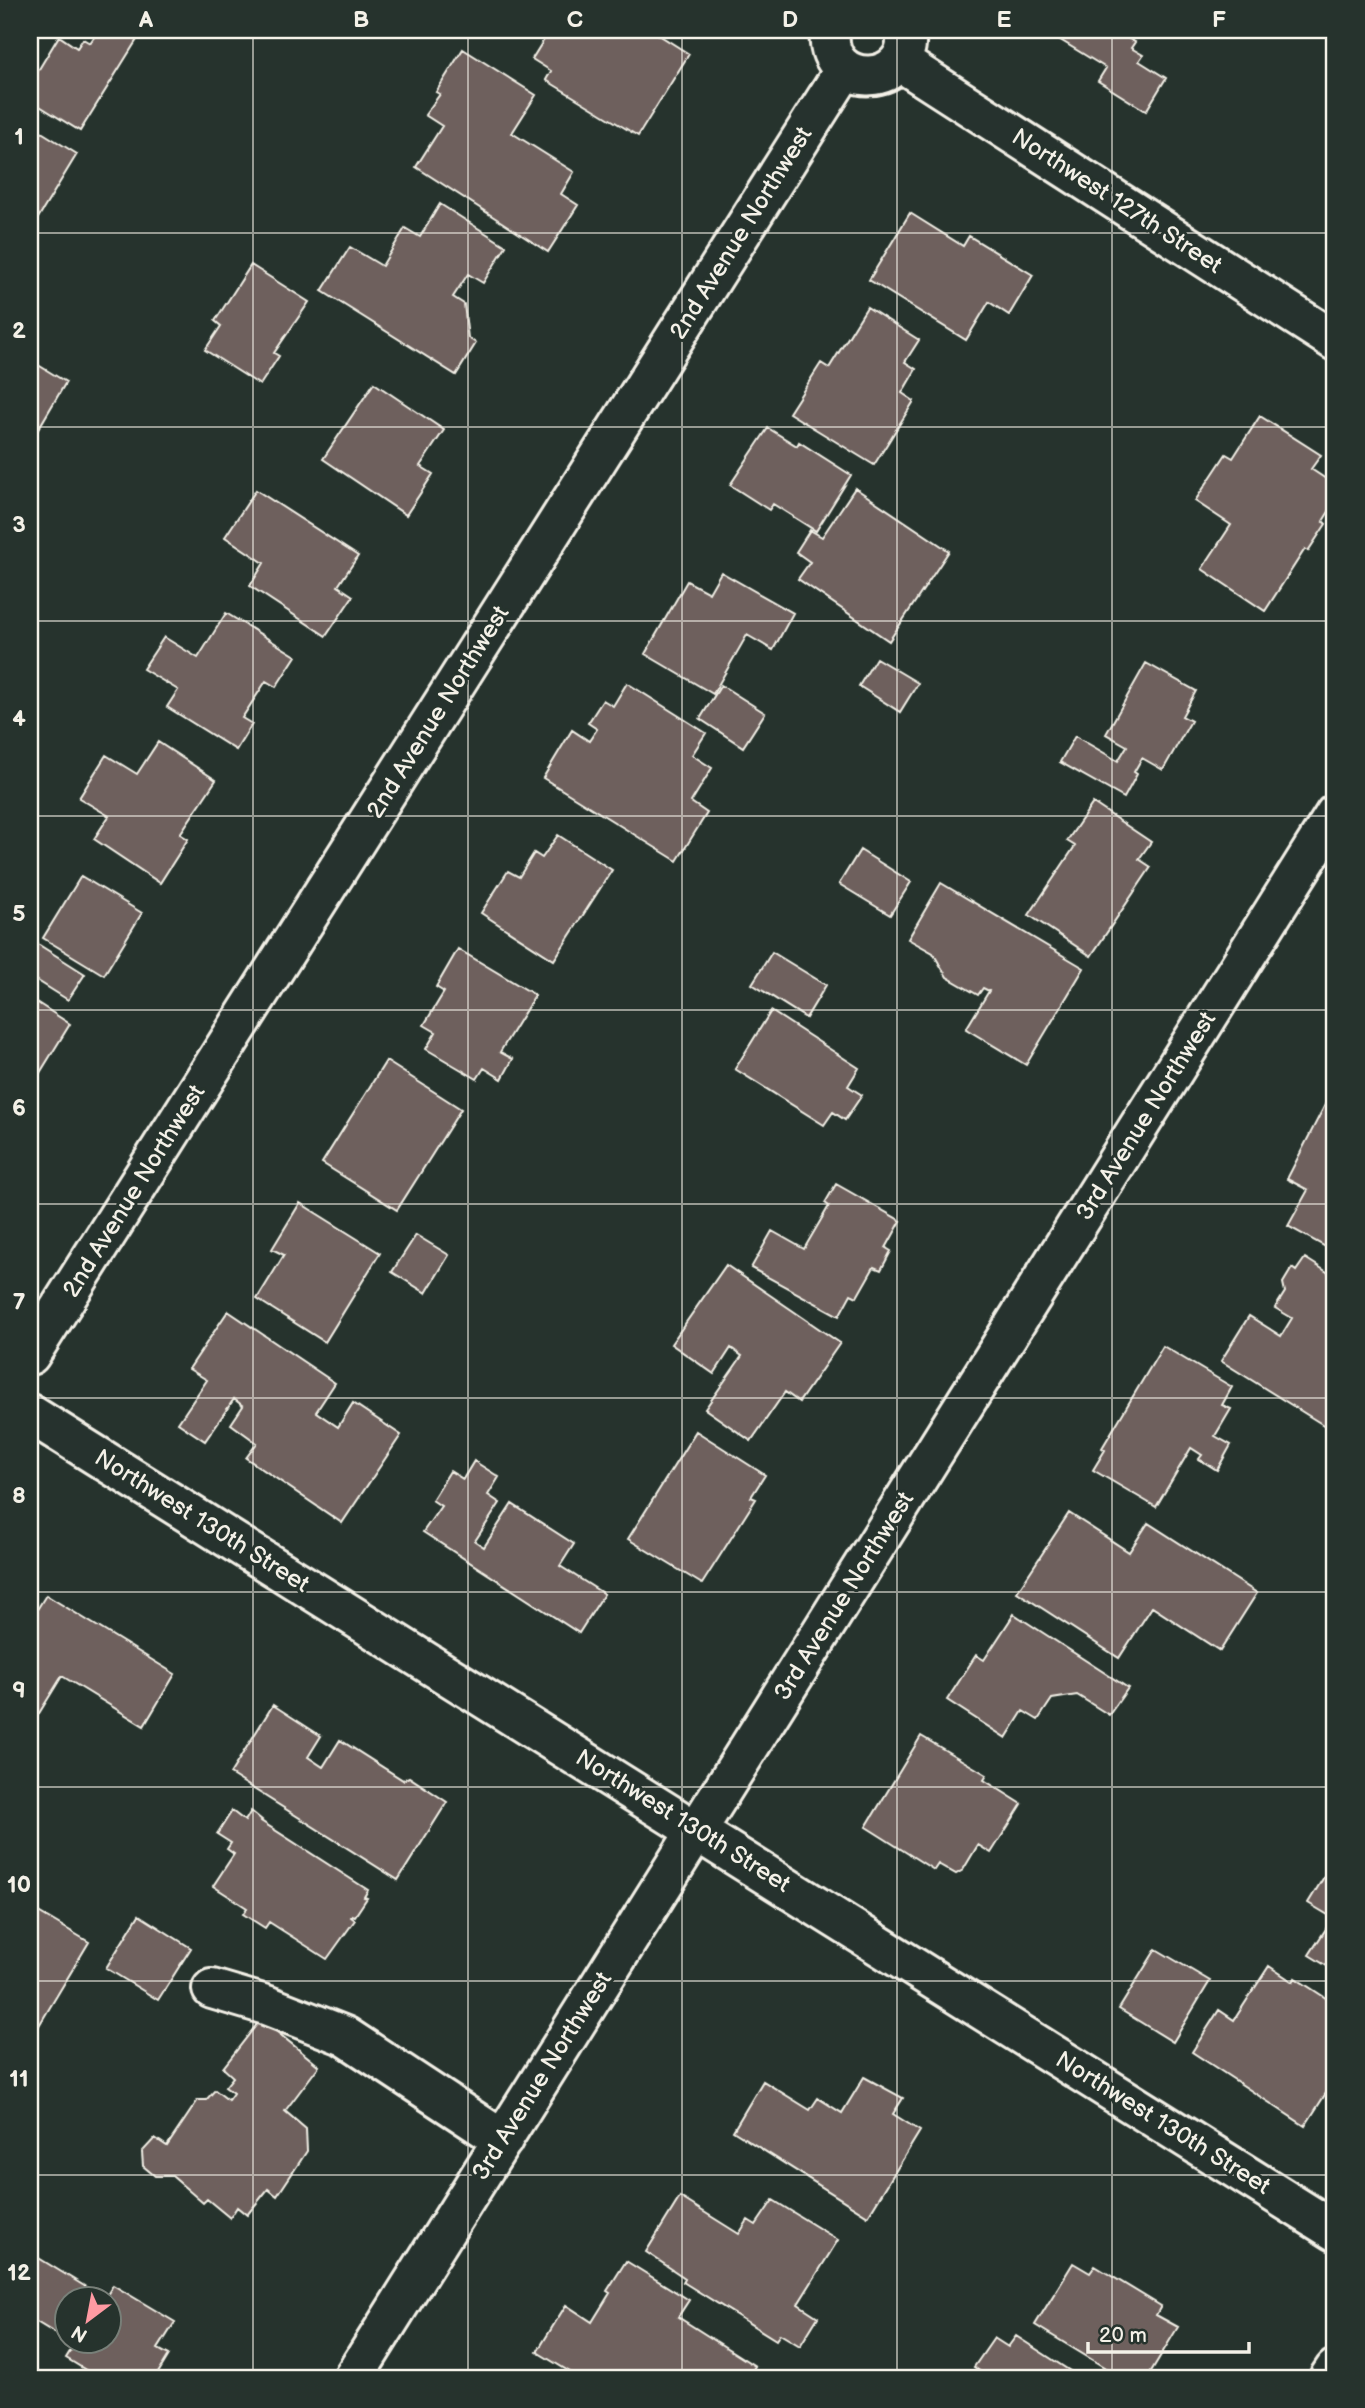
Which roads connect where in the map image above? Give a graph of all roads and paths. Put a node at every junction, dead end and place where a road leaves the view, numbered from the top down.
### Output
1 (830, 30) edge
2 (902, 45) edge
3 (845, 69) junction
4 (1335, 341) edge
5 (1335, 814) edge
6 (30, 1355) edge
7 (30, 1414) edge
8 (697, 1830) junction
9 (212, 1989) dead end
10 (503, 2140) junction
11 (1335, 2231) edge
12 (1335, 2369) edge
13 (353, 2378) edge
14 (1329, 2378) edge

1 - 3 street
2 - 3 street
2 - 4 street, Northwest 127th Street
3 - 6 street, 2nd Avenue Northwest
5 - 8 street, 3rd Avenue Northwest
7 - 8 street, Northwest 130th Street
8 - 10 street, 3rd Avenue Northwest
8 - 11 street, Northwest 130th Street
9 - 10 street
10 - 13 street, 3rd Avenue Northwest
12 - 14 street

